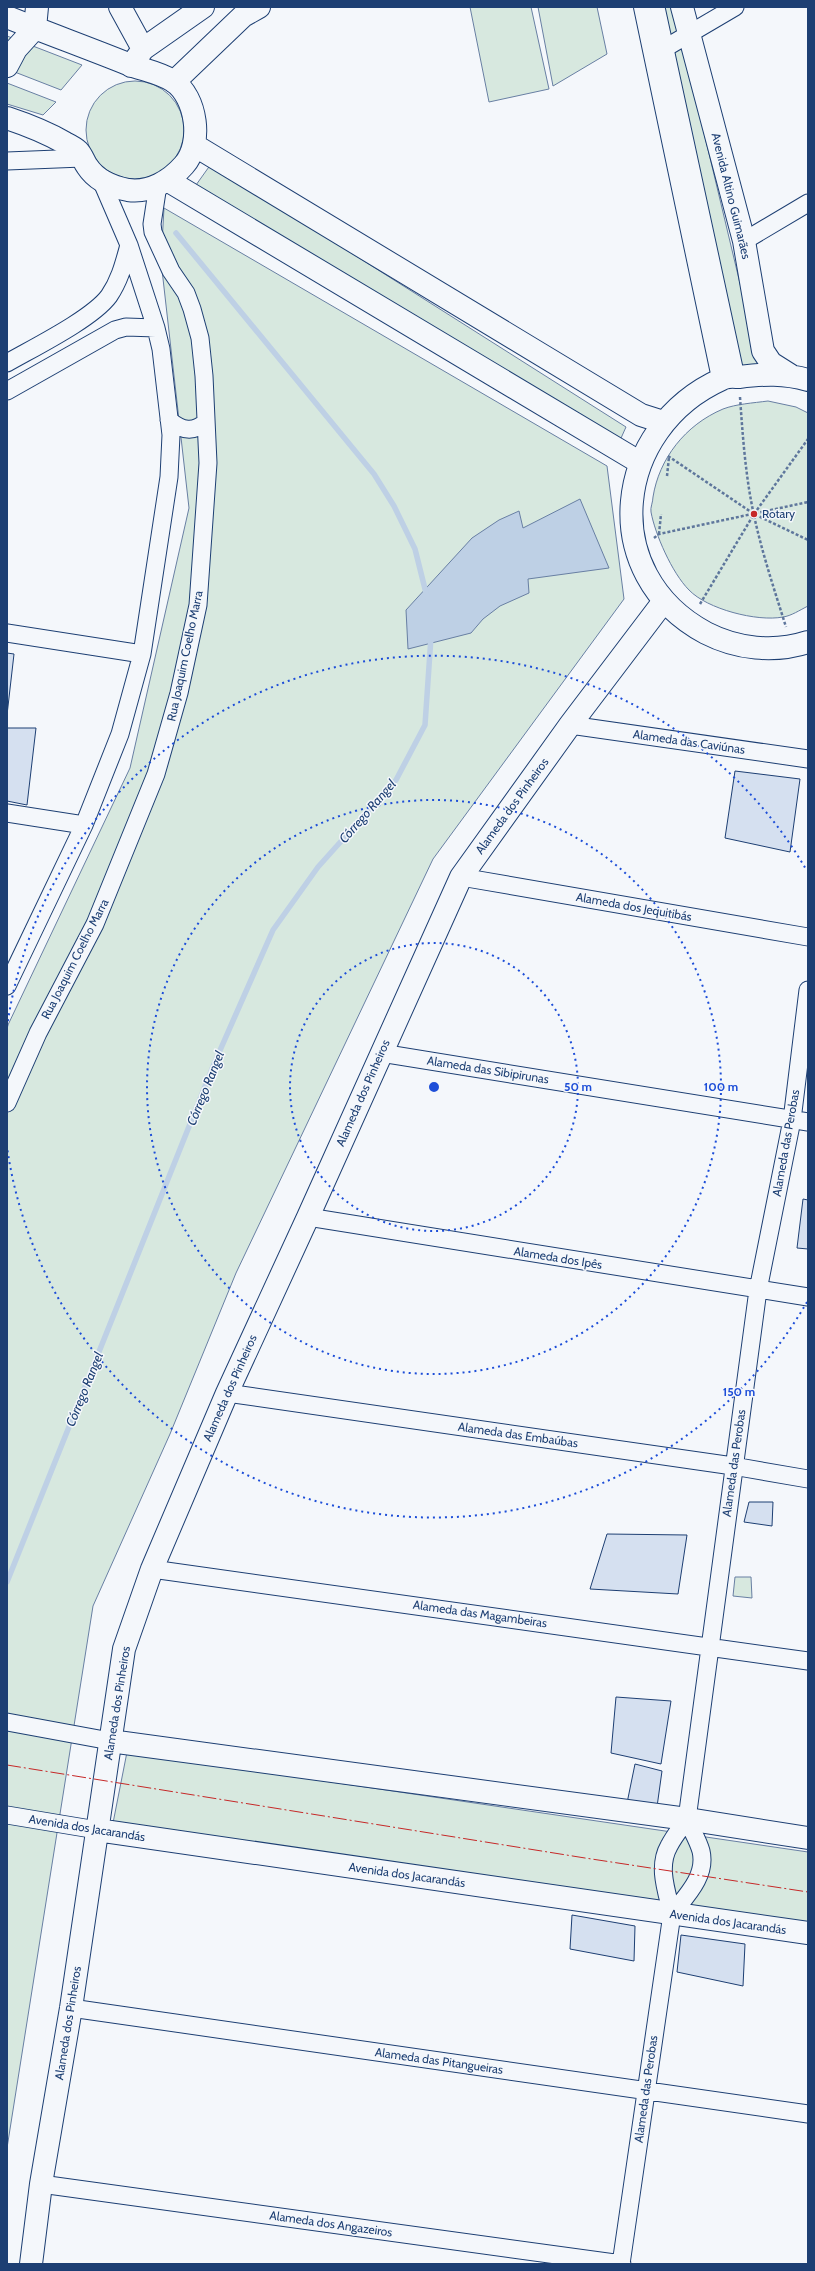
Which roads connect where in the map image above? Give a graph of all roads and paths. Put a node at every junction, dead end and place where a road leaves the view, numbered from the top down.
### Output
1 (120, 7) edge
2 (203, 7) edge
3 (645, 7) edge
4 (658, 7) edge
5 (682, 7) edge
6 (735, 7) edge
7 (247, 10) edge
8 (7, 17) edge
9 (36, 18) edge
10 (688, 34) junction
11 (661, 50) junction
12 (137, 57) junction
13 (7, 66) edge
14 (174, 82) junction
15 (7, 118) edge
16 (194, 146) junction
17 (82, 158) junction
18 (7, 161) edge
19 (101, 180) junction
20 (163, 183) junction
21 (808, 203) edge
22 (744, 241) junction
23 (129, 245) junction
24 (156, 328) junction
25 (7, 363) edge
26 (802, 375) edge
27 (730, 377) junction
28 (7, 391) edge
29 (169, 420) junction
30 (206, 422) junction
31 (659, 427) junction
32 (808, 438) edge
33 (669, 457) junction
34 (639, 462) junction
35 (667, 476) dead end
36 (808, 502) edge
37 (661, 514) dead end
38 (754, 514) junction
39 (659, 534) junction
40 (808, 540) edge
41 (636, 552) junction
42 (664, 601) junction
43 (688, 624) junction
44 (7, 633) edge
45 (800, 645) edge
46 (142, 654) junction
47 (570, 725) junction
48 (808, 759) edge
49 (7, 813) edge
50 (84, 825) junction
51 (460, 877) junction
52 (808, 937) edge
53 (7, 986) edge
54 (808, 990) edge
55 (381, 1053) junction
56 (7, 1103) edge
57 (800, 1121) edge
58 (308, 1217) junction
59 (758, 1290) junction
60 (808, 1297) edge
61 (227, 1393) junction
62 (733, 1466) junction
63 (808, 1479) edge
64 (152, 1569) junction
65 (711, 1647) junction
66 (808, 1661) edge
67 (7, 1722) edge
68 (110, 1741) junction
69 (7, 1815) edge
70 (687, 1819) junction
71 (97, 1830) junction
72 (808, 1838) edge
73 (672, 1914) junction
74 (808, 1933) edge
75 (71, 2008) junction
76 (645, 2090) junction
77 (808, 2114) edge
78 (41, 2184) junction
79 (31, 2264) edge
80 (621, 2264) edge

1 - 12 street
2 - 12 street
3 - 11 street
4 - 11 street
5 - 10 street, Avenida Altino Guimarães
6 - 10 street
7 - 14 street
8 - 9 street
9 - 12 street
9 - 13 street
10 - 11 street
10 - 22 street, Avenida Altino Guimarães
11 - 27 street
12 - 14 street
14 - 16 street
15 - 17 street
16 - 20 street
16 - 31 street
17 - 18 street
17 - 19 street
19 - 20 street
19 - 23 street
20 - 30 street, Rua Joaquim Coelho Marra
20 - 34 street
21 - 22 street
22 - 26 street, Avenida Altino Guimarães
23 - 24 street
23 - 25 street
24 - 28 street
24 - 29 street
26 - 27 street
27 - 31 street
27 - 38 path
29 - 30 street
29 - 46 street
30 - 56 street, Rua Joaquim Coelho Marra
31 - 33 path
31 - 34 street
32 - 38 path
33 - 35 path
33 - 38 path
34 - 41 street
36 - 38 path
37 - 39 path
38 - 39 path
38 - 40 path
38 - 43 path
38 - 45 path
39 - 41 path
41 - 42 street
42 - 43 street
42 - 47 street, Alameda dos Pinheiros
43 - 45 street
44 - 46 street
46 - 50 street
47 - 48 street, Alameda das Caviúnas
47 - 51 street, Alameda dos Pinheiros
49 - 50 street
50 - 53 street
51 - 52 street, Alameda dos Jequitibás
51 - 55 street, Alameda dos Pinheiros
54 - 57 street, Alameda das Perobas
55 - 57 street, Alameda das Sibipirunas
55 - 58 street, Alameda dos Pinheiros
57 - 59 street, Alameda das Perobas
58 - 59 street, Alameda dos Ipês
58 - 61 street, Alameda dos Pinheiros
59 - 60 street, Alameda dos Ipês
59 - 62 street, Alameda das Perobas
61 - 62 street, Alameda das Embaúbas
61 - 64 street, Alameda dos Pinheiros
62 - 63 street, Alameda das Embaúbas
62 - 65 street, Alameda das Perobas
64 - 65 street, Alameda das Magambeiras
64 - 68 street, Alameda dos Pinheiros
65 - 66 street, Alameda das Magambeiras
65 - 70 street, Alameda das Perobas
67 - 68 street
68 - 70 street
68 - 71 street, Alameda dos Pinheiros
69 - 71 street, Avenida dos Jacarandás
70 - 72 street
70 - 73 street, Alameda das Perobas
70 - 73 street, Alameda das Perobas
71 - 73 street, Avenida dos Jacarandás
71 - 75 street, Alameda dos Pinheiros
73 - 74 street, Avenida dos Jacarandás
73 - 76 street, Alameda das Perobas
75 - 76 street, Alameda das Pitangueiras
75 - 78 street, Alameda dos Pinheiros
76 - 77 street, Alameda das Pitangueiras
76 - 80 street, Alameda das Perobas
78 - 79 street, Alameda dos Pinheiros
78 - 80 street, Alameda dos Angazeiros

